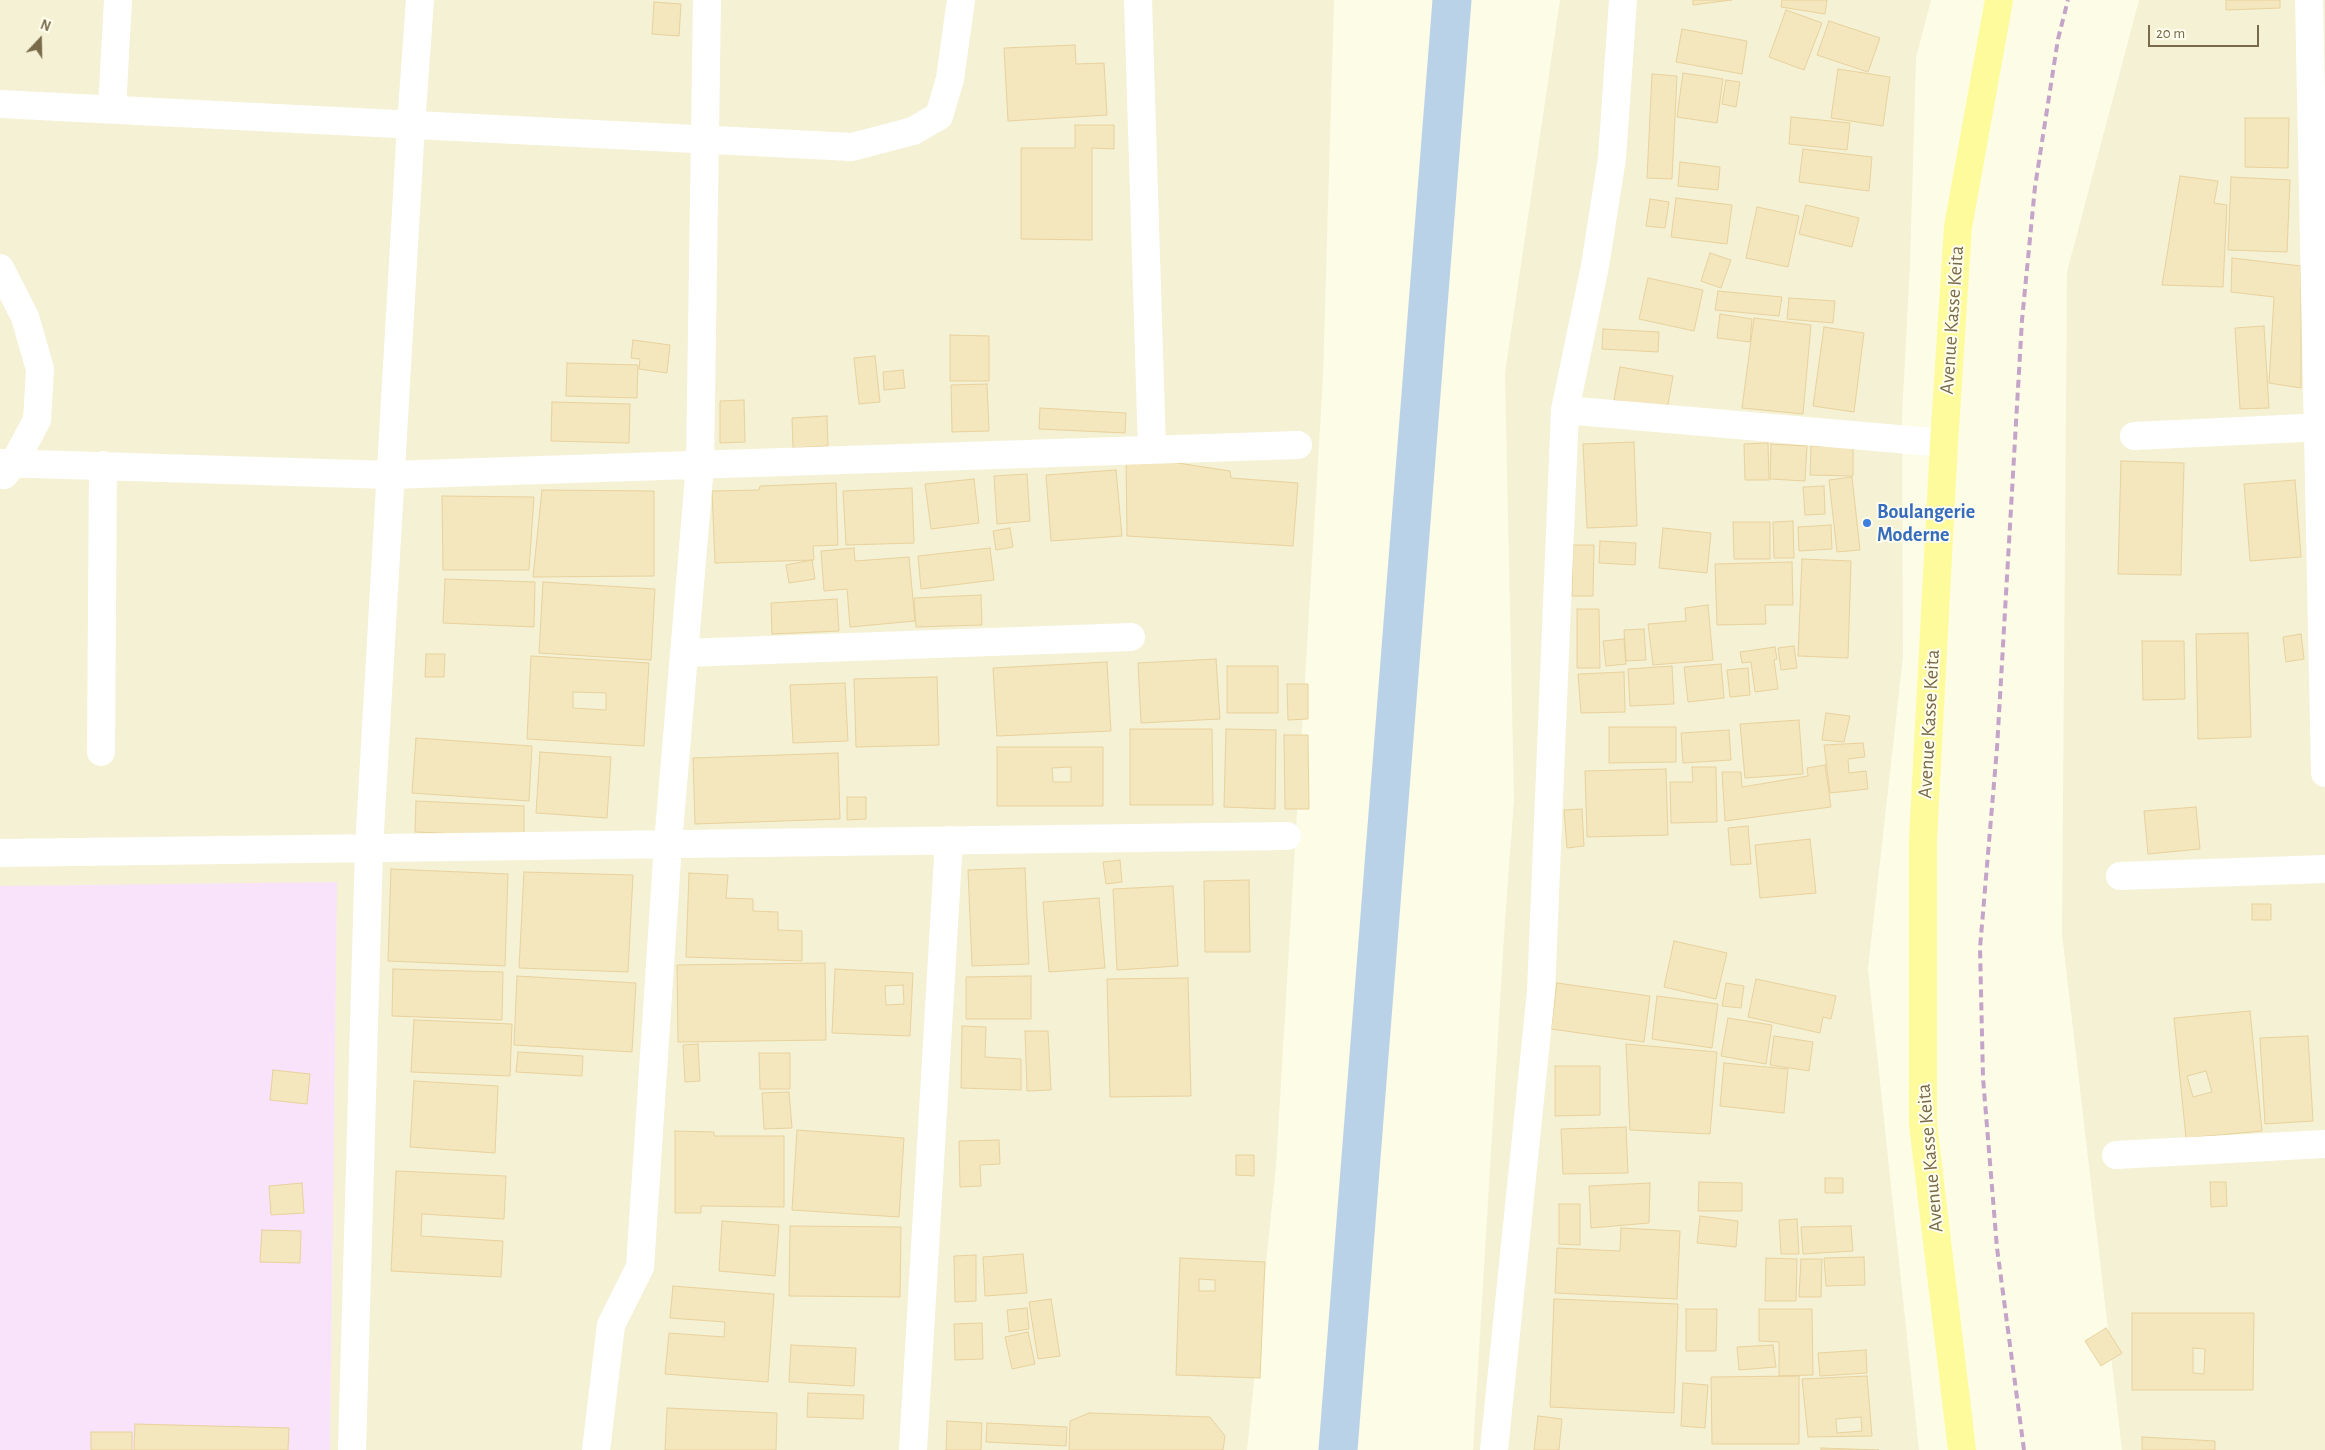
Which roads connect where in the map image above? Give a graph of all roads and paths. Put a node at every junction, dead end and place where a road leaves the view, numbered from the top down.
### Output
1 (118, 0) edge
2 (420, 0) edge
3 (707, 0) edge
4 (961, 0) edge
5 (1138, 0) edge
6 (1623, 0) edge
7 (2000, 0) edge
8 (2309, 0) edge
9 (0, 104) edge
10 (112, 109) junction
11 (411, 125) junction
12 (705, 139) junction
13 (2318, 149) edge
14 (0, 268) edge
15 (13, 316) edge
16 (1565, 410) junction
17 (2321, 427) edge
18 (2134, 436) dead end
19 (1944, 443) junction
20 (1298, 445) dead end
21 (1152, 449) junction
22 (700, 465) junction
23 (103, 466) junction
24 (5, 469) edge
25 (390, 475) junction
26 (1131, 637) dead end
27 (684, 653) junction
28 (2324, 691) edge
29 (100, 752) dead end
30 (2325, 773) edge
31 (1287, 836) dead end
32 (949, 840) junction
33 (668, 844) junction
34 (369, 848) junction
35 (0, 853) edge
36 (2325, 870) edge
37 (2120, 876) dead end
38 (2325, 1144) edge
39 (2116, 1155) dead end
40 (352, 1450) edge
41 (596, 1450) edge
42 (913, 1450) edge
43 (1494, 1450) edge
44 (1962, 1450) edge

1 - 10 street
2 - 11 street
3 - 12 street
4 - 12 street
5 - 21 street
6 - 16 street
7 - 19 main road, Avenue Kasse Keita
8 - 13 street
9 - 10 street
10 - 11 street
11 - 12 street
11 - 25 street
12 - 22 street
13 - 17 street
14 - 15 street
15 - 24 street
16 - 19 street
16 - 43 street
17 - 18 street
17 - 28 street
19 - 44 main road, Avenue Kasse Keita
20 - 21 street
21 - 22 street
22 - 25 street
22 - 27 street
23 - 24 street
23 - 25 street
23 - 29 street
25 - 34 street
26 - 27 street
27 - 33 street
28 - 30 street
31 - 32 street
32 - 33 street
32 - 42 street
33 - 34 street
33 - 41 street
34 - 35 street
34 - 40 street
36 - 37 street
38 - 39 street

